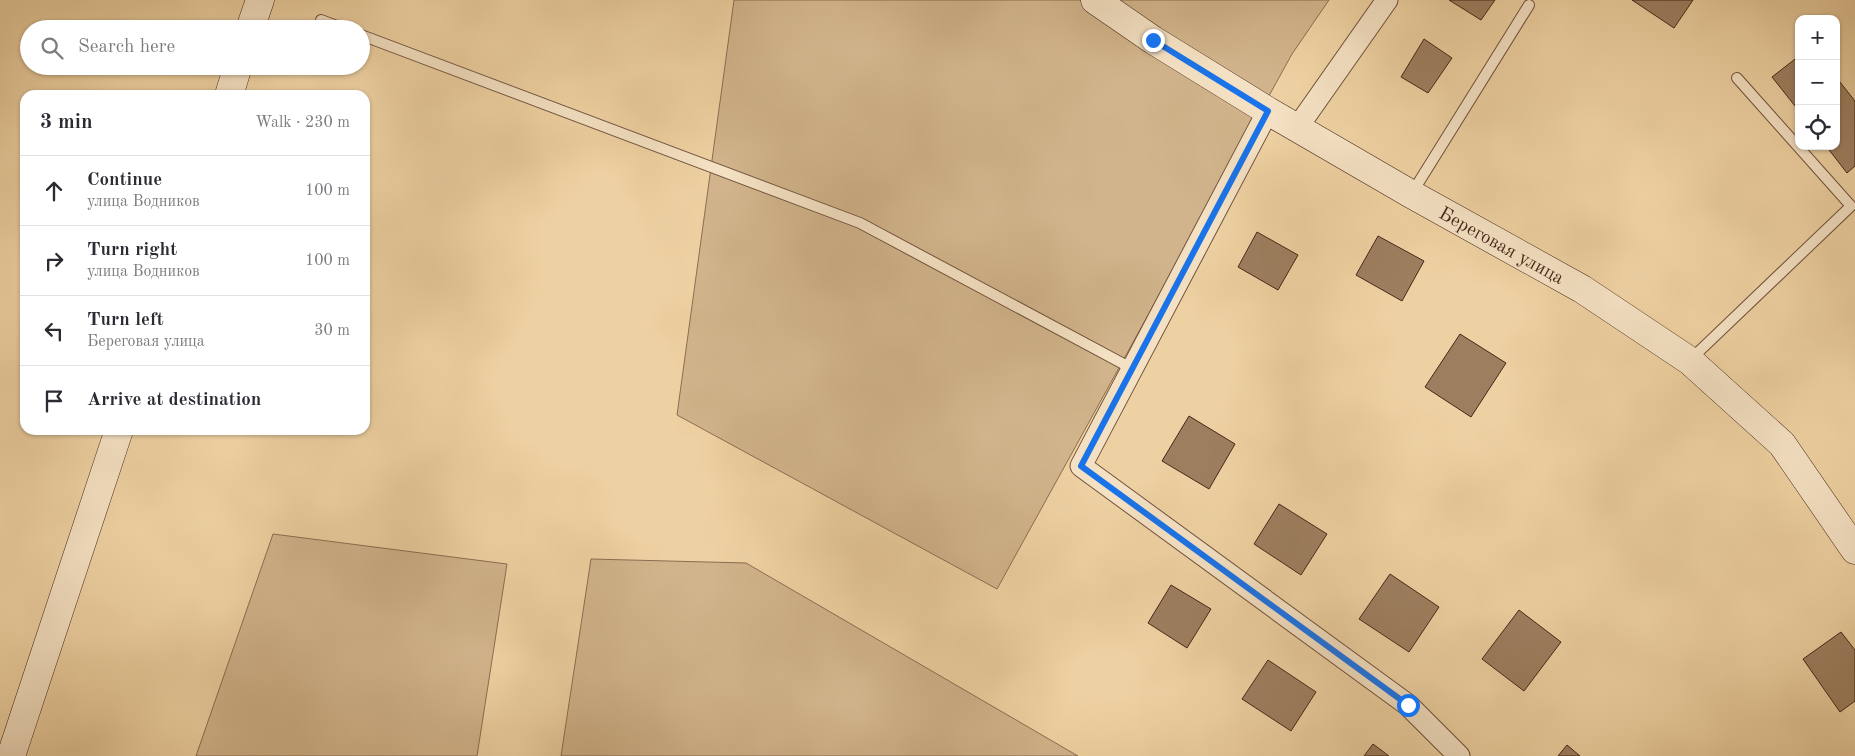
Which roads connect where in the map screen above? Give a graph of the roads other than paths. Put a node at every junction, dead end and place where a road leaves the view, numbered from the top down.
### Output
1 (260, 0) edge
2 (1095, 0) edge
3 (1388, 0) edge
4 (1529, 5) dead end
5 (253, 20) edge
6 (370, 38) edge
7 (235, 75) edge
8 (1737, 78) dead end
9 (230, 90) edge
10 (1268, 111) junction
11 (1297, 128) junction
12 (1412, 194) junction
13 (1690, 361) junction
14 (1133, 369) junction
15 (117, 435) edge
16 (1855, 550) edge
17 (11, 756) edge
18 (1459, 756) edge

1 - 5 street
2 - 10 street, Береговая улица
3 - 11 street
4 - 12 lane
6 - 14 lane
7 - 9 street
8 - 13 lane
10 - 11 street, Береговая улица
10 - 14 street
11 - 12 street, Береговая улица
12 - 13 street, Береговая улица
13 - 16 street, Береговая улица
14 - 18 street
15 - 17 street

